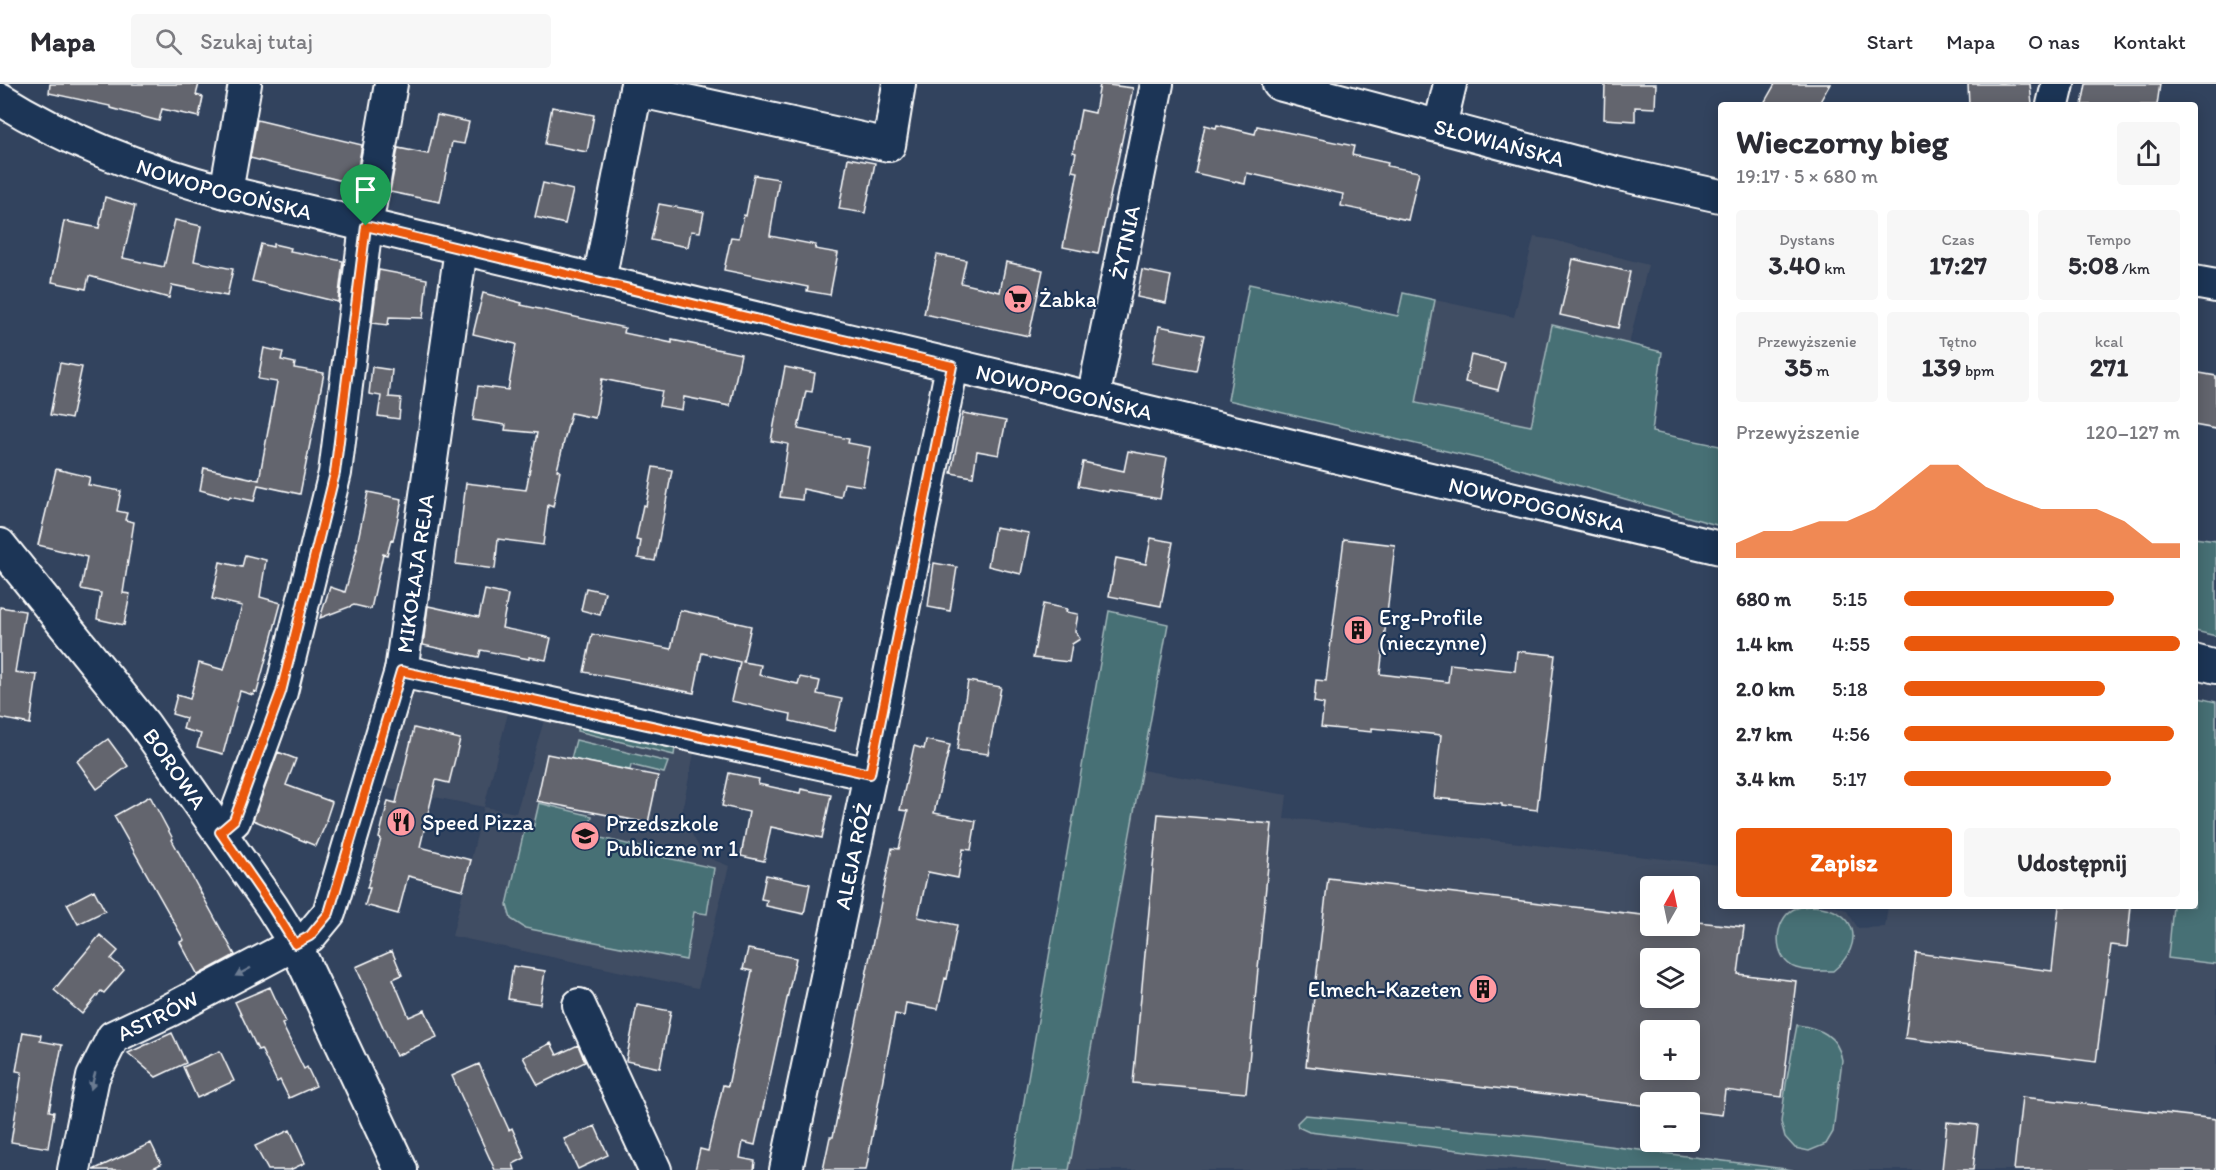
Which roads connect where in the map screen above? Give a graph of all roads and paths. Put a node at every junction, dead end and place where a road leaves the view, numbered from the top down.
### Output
1 (245, 84) edge
2 (391, 84) edge
3 (899, 84) edge
4 (1157, 84) edge
5 (1279, 84) edge
6 (1450, 84) edge
7 (2058, 84) edge
8 (637, 87) edge
9 (0, 99) edge
10 (2054, 102) edge
11 (1440, 126) junction
12 (226, 192) junction
13 (1718, 196) edge
14 (366, 226) junction
15 (461, 249) junction
16 (598, 281) junction
17 (2198, 283) edge
18 (2216, 286) edge
19 (952, 366) junction
20 (1094, 399) junction
21 (0, 545) edge
22 (1718, 548) edge
23 (2198, 662) edge
24 (2216, 667) edge
25 (401, 671) junction
26 (870, 774) junction
27 (220, 832) junction
28 (295, 944) junction
29 (579, 1005) dead end
30 (75, 1170) edge
31 (401, 1170) edge
32 (655, 1170) edge
33 (786, 1170) edge

1 - 12 street
2 - 14 street
3 - 8 street
4 - 20 street, ŻYTNIA
5 - 11 street, SŁOWIAŃSKA
6 - 11 street
7 - 10 street
8 - 16 street
9 - 12 street, NOWOPOGOŃSKA
11 - 13 street, SŁOWIAŃSKA
12 - 14 street, NOWOPOGOŃSKA
14 - 15 street, NOWOPOGOŃSKA
14 - 27 street
15 - 16 street, NOWOPOGOŃSKA
15 - 25 street, MIKOŁAJA REJA
16 - 19 street, NOWOPOGOŃSKA
17 - 18 street
19 - 20 street, NOWOPOGOŃSKA
19 - 26 street, ALEJA RÓŻ
20 - 22 street, NOWOPOGOŃSKA
21 - 27 street, BOROWA
23 - 24 street
25 - 26 street
25 - 28 street, MIKOŁAJA REJA
26 - 33 street, ALEJA RÓŻ
27 - 28 street, BOROWA
28 -> 30 street, ASTRÓW
28 - 31 street, BOROWA
29 - 32 street

